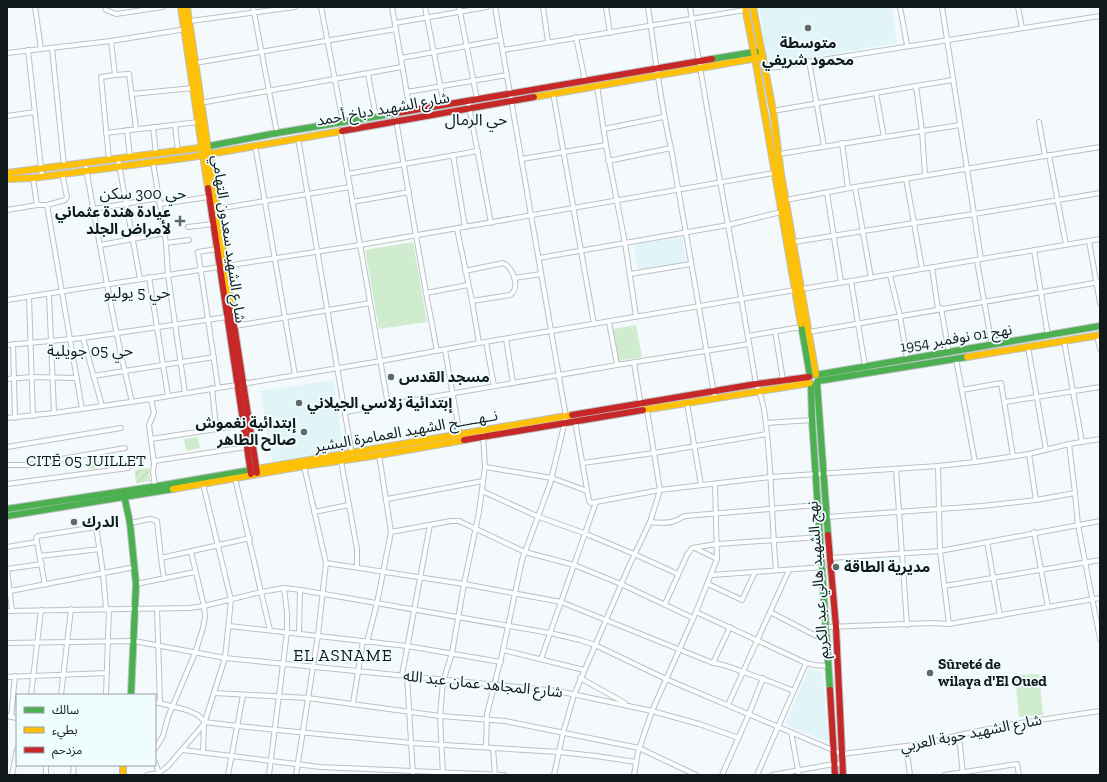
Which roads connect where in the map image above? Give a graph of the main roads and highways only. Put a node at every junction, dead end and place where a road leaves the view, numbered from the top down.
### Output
1 (181, 7) edge
2 (187, 7) edge
3 (753, 7) edge
4 (745, 8) edge
5 (188, 26) junction
6 (762, 54) junction
7 (755, 56) junction
8 (700, 65) junction
9 (198, 103) junction
10 (205, 146) junction
11 (206, 154) junction
12 (119, 162) junction
13 (86, 166) junction
14 (7, 173) edge
15 (7, 179) edge
16 (222, 267) junction
17 (798, 289) junction
18 (1100, 326) edge
19 (1099, 335) edge
20 (934, 355) junction
21 (936, 362) junction
22 (813, 379) junction
23 (241, 384) junction
24 (643, 408) junction
25 (566, 420) junction
26 (460, 438) junction
27 (352, 456) junction
28 (254, 473) junction
29 (124, 492) junction
30 (125, 498) junction
31 (7, 509) edge
32 (7, 516) edge
33 (131, 694) edge
34 (835, 775) edge
35 (843, 775) edge

1 - 5 main road, شارع الشهيد سعدون التهامي
2 - 5 main road, شارع الشهيد سعدون التهامي
3 - 6 main road
4 - 7 main road
5 - 9 main road, شارع الشهيد سعدون التهامي
5 - 9 main road, شارع الشهيد سعدون التهامي
6 - 7 main road, شارع الشهيد دباخ أحمد
6 - 17 main road
7 - 8 main road, شارع الشهيد دباخ أحمد
7 - 17 main road
8 - 10 main road, شارع الشهيد دباخ أحمد
8 - 11 main road, شارع الشهيد دباخ أحمد
9 - 10 main road, شارع الشهيد سعدون التهامي
9 - 10 main road, شارع الشهيد سعدون التهامي
10 - 11 main road, شارع الشهيد سعدون التهامي
10 - 12 main road, شارع الشهيد دباخ أحمد
11 - 12 main road, شارع الشهيد دباخ أحمد
11 - 16 main road, شارع الشهيد سعدون التهامي
11 - 16 main road, شارع الشهيد سعدون التهامي
12 - 13 main road, شارع الشهيد دباخ أحمد
12 - 13 main road, شارع الشهيد دباخ أحمد
13 - 14 main road, شارع الشهيد دباخ أحمد
13 - 15 main road, شارع الشهيد دباخ أحمد
16 - 23 main road, شارع الشهيد سعدون التهامي
16 - 23 main road, شارع الشهيد سعدون التهامي
17 - 22 main road
17 - 22 main road
18 - 20 main road, نهج 01 نوفمبر 1954
19 - 21 main road, نهج 01 نوفمبر 1954
20 - 21 main road
20 - 22 main road, نهج 01 نوفمبر 1954
21 - 22 main road, نهج 01 نوفمبر 1954
22 - 24 main road
22 - 24 main road, نــهـــــج الشهيد العمامرة البشير
22 - 34 main road
22 - 35 main road, نهج الشهيد هالي عبد الكريم
23 - 28 main road, شارع الشهيد سعدون التهامي
23 - 28 main road, شارع الشهيد سعدون التهامي
24 - 25 main road, نــهـــــج الشهيد العمامرة البشير
24 - 25 main road, نــهـــــج الشهيد العمامرة البشير
25 - 26 main road, نــهـــــج الشهيد العمامرة البشير
26 - 27 main road, نــهـــــج الشهيد العمامرة البشير
26 - 27 main road, نــهـــــج الشهيد العمامرة البشير
27 - 28 main road, نــهـــــج الشهيد العمامرة البشير
27 - 28 main road, نــهـــــج الشهيد العمامرة البشير
28 - 29 main road, نــهـــــج الشهيد العمامرة البشير
28 - 30 main road, نــهـــــج الشهيد العمامرة البشير
29 - 30 main road
29 - 31 main road, نــهـــــج الشهيد العمامرة البشير
30 - 32 main road, نــهـــــج الشهيد العمامرة البشير
30 - 33 main road

